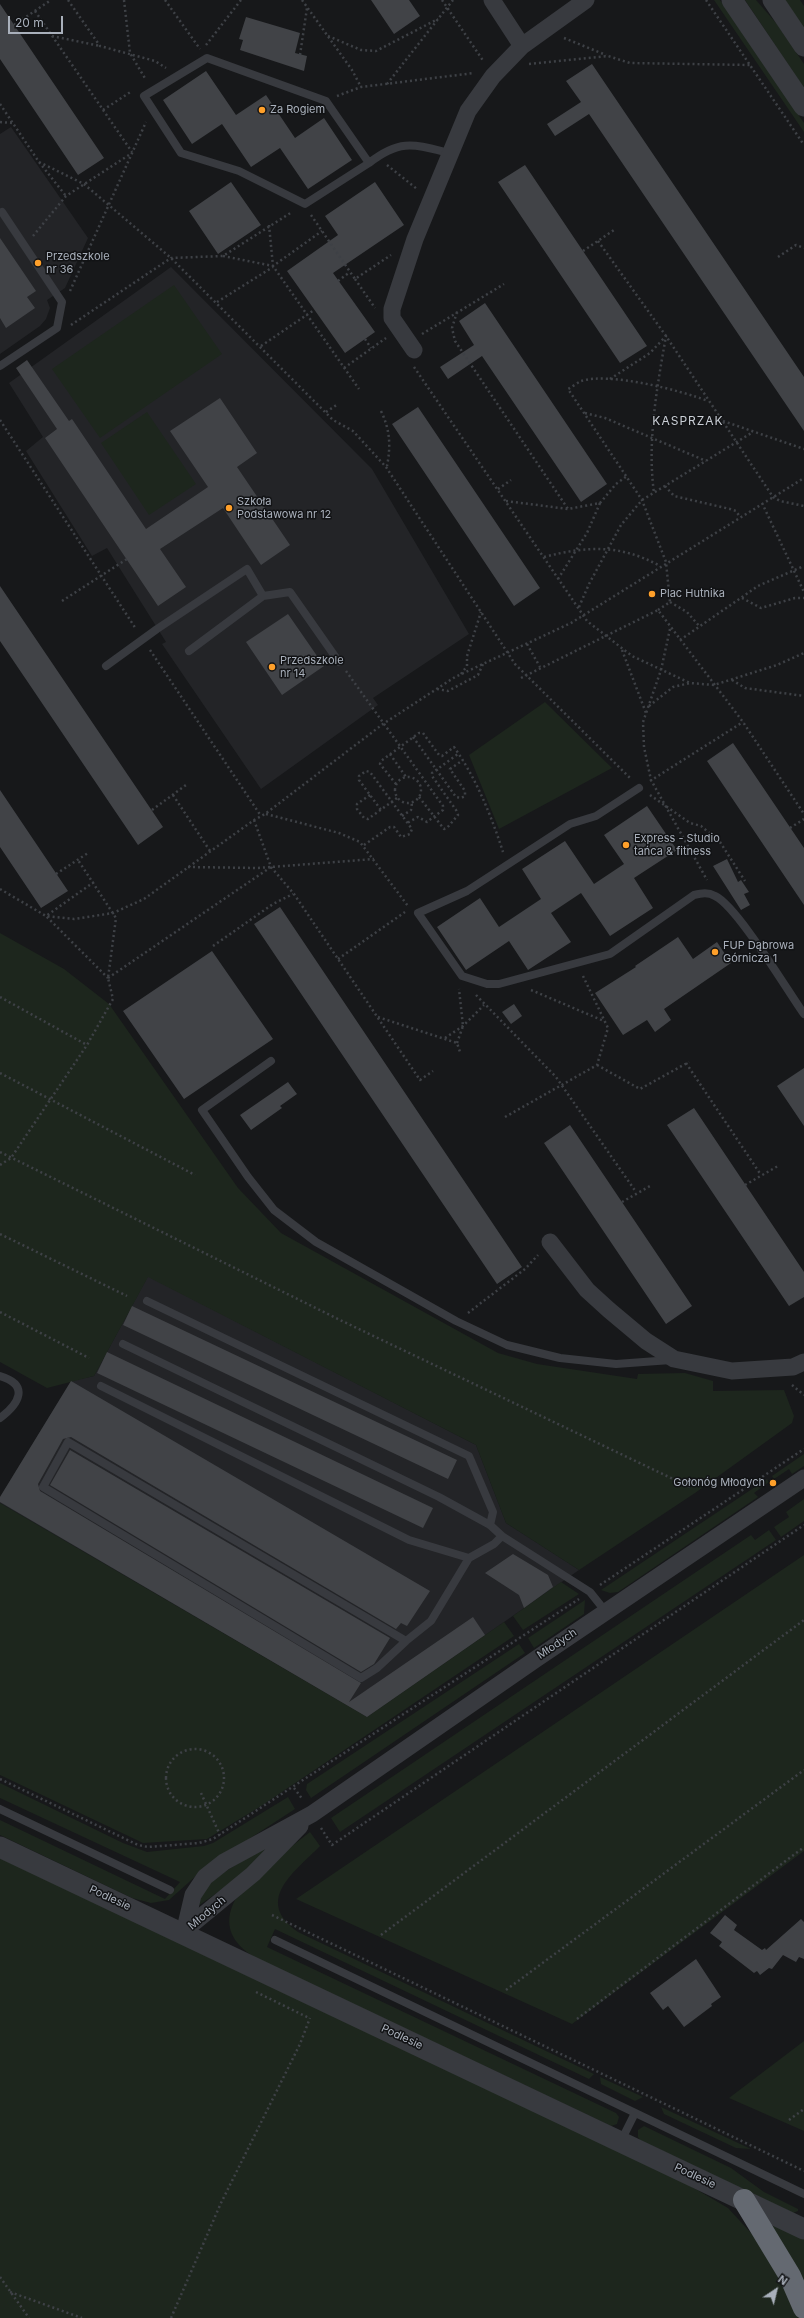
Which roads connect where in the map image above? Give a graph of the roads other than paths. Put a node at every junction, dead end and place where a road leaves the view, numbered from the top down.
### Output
1 (492, 0) edge
2 (586, 0) edge
3 (732, 0) edge
4 (773, 0) edge
5 (522, 46) junction
6 (804, 46) edge
7 (804, 106) edge
8 (449, 153) junction
9 (369, 163) junction
10 (2, 212) dead end
11 (408, 346) road end
12 (0, 366) edge
13 (263, 596) junction
14 (189, 651) dead end
15 (339, 662) road end
16 (106, 666) dead end
17 (639, 788) road end
18 (804, 1014) edge
19 (271, 1061) dead end
20 (550, 1242) road end
21 (146, 1301) dead end
22 (123, 1344) dead end
23 (674, 1359) junction
24 (804, 1362) edge
25 (0, 1376) edge
26 (101, 1386) dead end
27 (0, 1418) edge
28 (804, 1478) edge
29 (490, 1525) junction
30 (502, 1536) junction
31 (469, 1558) junction
32 (606, 1612) junction
33 (406, 1640) junction
34 (0, 1809) edge
35 (312, 1814) junction
36 (0, 1846) edge
37 (170, 1890) dead end
38 (184, 1933) junction
39 (275, 1940) dead end
40 (635, 2113) junction
41 (621, 2142) junction
42 (804, 2194) edge
43 (744, 2200) junction
44 (804, 2228) edge
45 (804, 2308) edge

1 - 5 street
2 - 5 street
3 - 7 street
4 - 6 street
5 - 8 street
8 - 9 lane
8 - 11 street
9 - 9 lane
10 - 12 lane
13 - 14 lane
13 - 15 lane
13 - 16 lane
17 - 18 lane
19 - 23 lane
20 - 23 street
21 - 29 lane
22 - 29 lane
23 - 24 street
25 - 27 lane
26 - 31 lane
28 - 32 street, Młodych
29 - 30 lane
30 - 31 lane
30 - 32 lane
31 - 33 lane
32 - 35 street, Młodych
33 - 33 lane
34 - 37 lane
35 - 38 street, Młodych
35 - 38 street, Młodych
36 - 38 street, Podlesie
38 - 41 street, Podlesie
39 - 40 lane
40 - 41 lane
40 - 42 lane
41 - 43 street, Podlesie
43 - 44 street, Podlesie
43 - 45 highway

